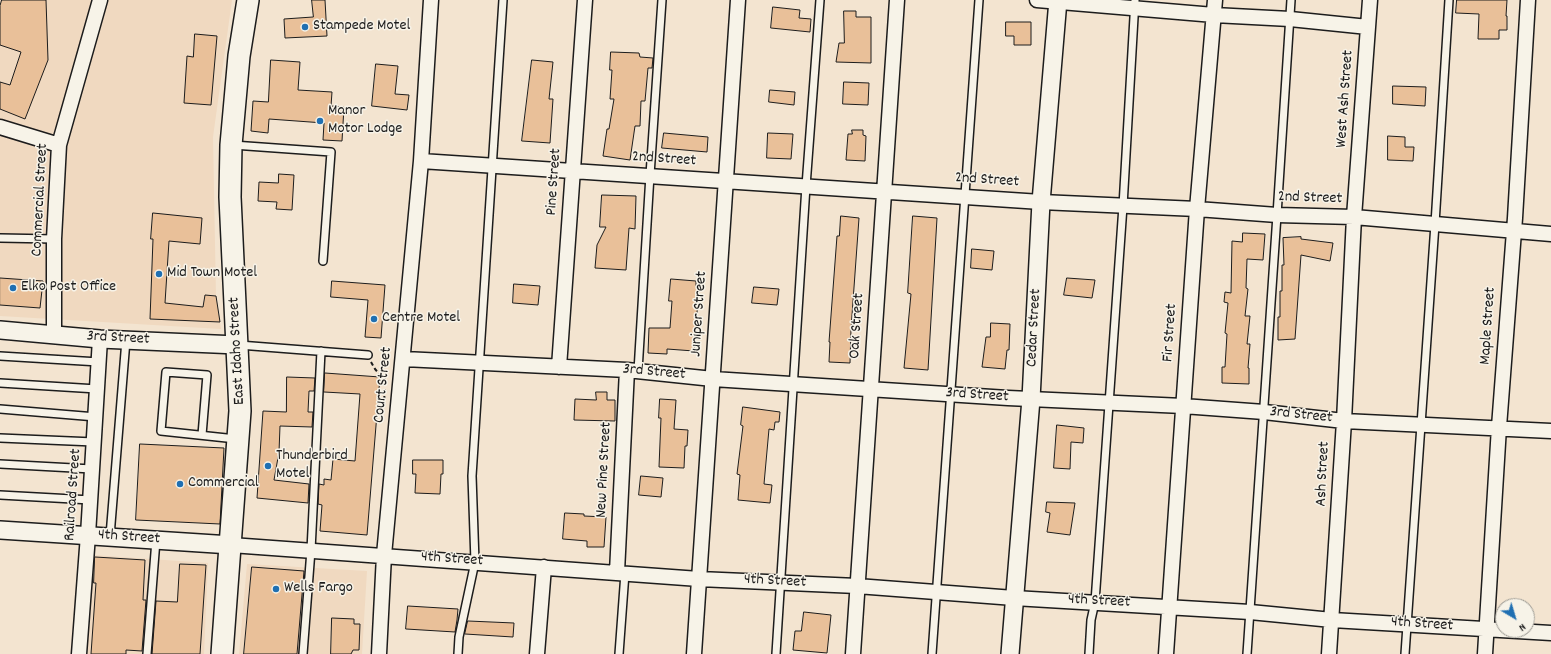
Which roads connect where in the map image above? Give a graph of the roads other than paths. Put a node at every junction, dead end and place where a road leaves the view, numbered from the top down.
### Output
1 (100, 0) edge
2 (248, 0) edge
3 (431, 0) edge
4 (503, 0) edge
5 (585, 0) edge
6 (662, 0) edge
7 (738, 0) edge
8 (820, 0) edge
9 (897, 0) edge
10 (979, 0) edge
11 (1038, 0) edge
12 (1215, 0) edge
13 (1291, 0) edge
14 (1370, 0) edge
15 (1448, 0) edge
16 (1528, 0) edge
17 (1058, 1) edge
18 (1134, 4) edge
19 (1214, 15) junction
20 (1290, 19) junction
21 (1368, 27) junction
22 (0, 127) edge
23 (59, 145) junction
24 (231, 145) junction
25 (421, 161) junction
26 (493, 166) junction
27 (572, 170) junction
28 (650, 175) junction
29 (726, 181) junction
30 (806, 186) junction
31 (884, 191) junction
32 (964, 196) junction
33 (1356, 200) joint
34 (1042, 202) junction
35 (1123, 206) junction
36 (1197, 209) junction
37 (1278, 215) junction
38 (1354, 217) junction
39 (1435, 224) junction
40 (1514, 231) junction
41 (1551, 234) edge
42 (0, 238) edge
43 (54, 239) junction
44 (323, 261) dead end
45 (0, 330) edge
46 (54, 335) junction
47 (100, 339) junction
48 (126, 340) junction
49 (237, 345) junction
50 (322, 351) junction
51 (368, 355) road end
52 (0, 356) edge
53 (404, 359) junction
54 (99, 362) junction
55 (480, 362) junction
56 (559, 367) junction
57 (633, 370) junction
58 (712, 378) junction
59 (0, 383) edge
60 (793, 384) junction
61 (97, 389) junction
62 (870, 389) junction
63 (950, 394) junction
64 (1031, 399) junction
65 (1108, 403) junction
66 (1183, 406) junction
67 (0, 410) edge
68 (1264, 412) junction
69 (96, 417) junction
70 (1344, 421) junction
71 (1420, 424) junction
72 (1499, 427) junction
73 (1551, 431) edge
74 (202, 435) junction
75 (0, 438) edge
76 (238, 439) junction
77 (94, 442) junction
78 (0, 464) edge
79 (92, 469) junction
80 (0, 495) edge
81 (90, 500) junction
82 (0, 530) edge
83 (88, 535) junction
84 (110, 536) junction
85 (156, 539) junction
86 (231, 545) junction
87 (311, 550) junction
88 (384, 555) junction
89 (475, 562) junction
90 (544, 567) junction
91 (621, 572) junction
92 (699, 579) junction
93 (781, 582) junction
94 (857, 586) junction
95 (936, 592) junction
96 (1014, 598) junction
97 (1095, 602) junction
98 (1169, 606) junction
99 (1250, 612) junction
100 (1332, 620) junction
101 (1406, 624) junction
102 (1487, 630) junction
103 (1551, 633) edge
104 (79, 654) edge
105 (147, 654) edge
106 (222, 654) edge
107 (303, 654) edge
108 (379, 654) edge
109 (458, 654) edge
110 (537, 654) edge
111 (619, 654) edge
112 (694, 654) edge
113 (776, 654) edge
114 (853, 654) edge
115 (932, 654) edge
116 (1010, 654) edge
117 (1089, 654) edge
118 (1166, 654) edge
119 (1246, 654) edge
120 (1329, 654) edge
121 (1404, 654) edge
122 (1485, 654) edge

1 - 23 street, Commercial Street
2 - 24 main road, East Idaho Street
3 - 25 street, Court Street
4 - 26 lane
5 - 27 street, Pine Street
6 - 28 lane
7 - 29 street, Juniper Street
8 - 30 lane
9 - 31 street, Oak Street
10 - 32 lane
11 - 17 street
12 - 19 street, Fir Street
13 - 20 lane
14 - 21 street, West Ash Street
15 - 39 lane
16 - 40 street, Maple Street
17 - 18 street
17 - 34 street, Cedar Street
18 - 19 street
18 - 35 lane
19 - 20 street
19 - 36 street, Fir Street
20 - 21 street
20 - 37 lane
21 - 33 street, West Ash Street
22 - 23 street
23 - 43 street, Commercial Street
24 - 44 lane
24 - 49 main road, East Idaho Street
25 - 26 street, 2nd Street
25 - 53 street, Court Street
26 - 27 street, 2nd Street
26 - 55 lane
27 - 28 street, 2nd Street
27 - 56 street, Pine Street
28 - 29 street, 2nd Street
28 - 57 lane
29 - 30 street, 2nd Street
29 - 58 street, Juniper Street
30 - 31 street, 2nd Street
30 - 60 lane
31 - 32 street, 2nd Street
31 - 62 street, Oak Street
32 - 34 street, 2nd Street
32 - 63 lane
33 - 38 street, Ash Street
34 - 35 street, 2nd Street
34 - 64 street, Cedar Street
35 - 36 street, 2nd Street
35 - 65 lane
36 - 37 street, 2nd Street
36 - 66 street, Fir Street
37 - 38 street, 2nd Street
37 - 68 lane
38 - 39 street, 2nd Street
38 - 70 street, Ash Street
39 - 40 street, 2nd Street
39 - 71 lane
40 - 41 street, 2nd Street
40 - 72 street, Maple Street
42 - 43 lane
43 - 46 street, Commercial Street
45 - 46 street, 3rd Street
46 - 47 street, 3rd Street
47 - 48 street, 3rd Street
47 - 54 street, Railroad Street
48 - 49 street, 3rd Street
48 - 84 lane
49 - 50 lane
49 - 76 main road, East Idaho Street
50 - 51 lane
50 - 87 lane
52 - 54 lane
53 - 55 street, 3rd Street
53 - 88 street, Court Street
54 - 61 street, Railroad Street
55 - 56 street, 3rd Street
55 - 89 lane
56 - 57 street, 3rd Street
57 - 58 street, 3rd Street
57 - 91 street, New Pine Street
58 - 60 street, 3rd Street
58 - 92 street, Juniper Street
59 - 61 lane
60 - 62 street, 3rd Street
60 - 93 lane
61 - 69 street, Railroad Street
62 - 63 street, 3rd Street
62 - 94 street, Oak Street
63 - 64 street, 3rd Street
63 - 95 lane
64 - 65 street, 3rd Street
64 - 96 street, Cedar Street
65 - 66 street, 3rd Street
65 - 97 lane
66 - 68 street, 3rd Street
66 - 98 street, Fir Street
67 - 69 lane
68 - 70 street, 3rd Street
68 - 99 lane
69 - 77 street, Railroad Street
70 - 71 street, 3rd Street
70 - 100 street, Ash Street
71 - 72 street, 3rd Street
71 - 101 lane
72 - 73 street, 3rd Street
72 - 102 street, Maple Street
74 - 74 lane
74 - 76 lane
75 - 77 lane
76 - 86 main road, East Idaho Street
77 - 79 street, Railroad Street
78 - 79 lane
79 - 81 street, Railroad Street
80 - 81 lane
81 - 83 street, Railroad Street
82 - 83 street, 4th Street
83 - 84 street, 4th Street
83 - 104 street, Railroad Street
84 - 85 street, 4th Street
85 - 86 street, 4th Street
85 - 105 lane
86 - 87 street, 4th Street
86 - 106 main road, East Idaho Street
87 - 88 street, 4th Street
87 - 107 lane
88 - 89 street, 4th Street
88 - 108 street, Court Street
89 - 90 street, 4th Street
89 - 109 lane
90 - 91 street, 4th Street
90 - 110 street
91 - 92 street, 4th Street
91 - 111 lane
92 - 93 street, 4th Street
92 - 112 street, Juniper Street
93 - 94 street, 4th Street
93 - 113 lane
94 - 95 street, 4th Street
94 - 114 street, Oak Street
95 - 96 street, 4th Street
95 - 115 lane
96 - 97 street, 4th Street
96 - 116 street, Cedar Street
97 - 98 street, 4th Street
97 - 117 lane
98 - 99 street, 4th Street
98 - 118 street, Fir Street
99 - 100 street, 4th Street
99 - 119 lane
100 - 101 street, 4th Street
100 - 120 street, Ash Street
101 - 102 street, 4th Street
101 - 121 lane
102 - 103 street, 4th Street
102 - 122 street, Maple Street

